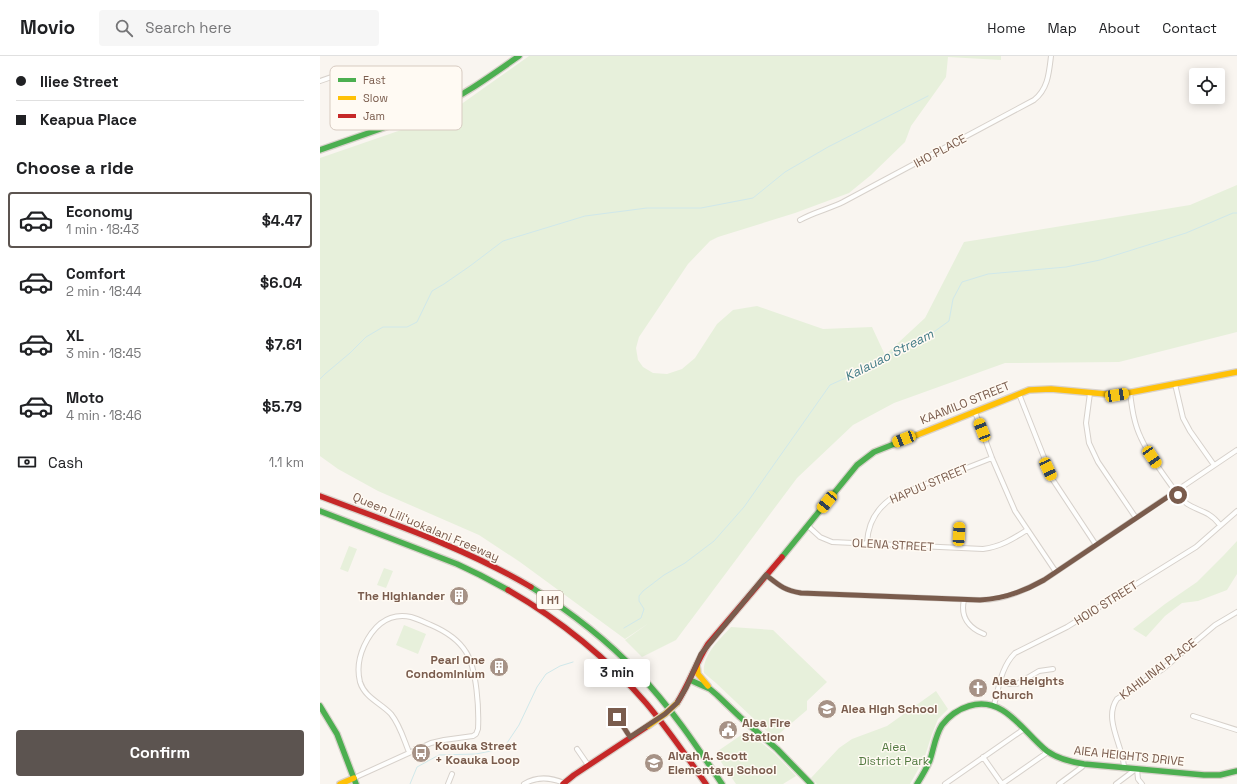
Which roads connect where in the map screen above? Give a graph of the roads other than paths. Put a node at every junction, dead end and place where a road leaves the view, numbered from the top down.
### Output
1 (519, 56) edge
2 (1051, 56) edge
3 (330, 78) edge
4 (320, 81) edge
5 (462, 95) edge
6 (377, 130) edge
7 (320, 150) edge
8 (800, 220) dead end
9 (1237, 372) edge
10 (1175, 384) junction
11 (1090, 393) junction
12 (1130, 393) junction
13 (1019, 394) junction
14 (975, 412) junction
15 (1237, 450) edge
16 (992, 458) junction
17 (1214, 465) junction
18 (1175, 492) junction
19 (320, 496) edge
20 (320, 511) edge
21 (1237, 511) edge
22 (1136, 518) junction
23 (1220, 525) junction
24 (808, 526) junction
25 (959, 526) dead end
26 (1027, 530) junction
27 (867, 543) junction
28 (1096, 545) junction
29 (958, 548) junction
30 (1056, 572) junction
31 (766, 575) junction
32 (964, 600) junction
33 (1237, 612) edge
34 (984, 634) dead end
35 (697, 662) junction
36 (1054, 669) dead end
37 (690, 680) junction
38 (1000, 681) junction
39 (710, 689) junction
40 (994, 705) junction
41 (320, 706) edge
42 (1193, 716) dead end
43 (617, 717) dead end
44 (1024, 729) junction
45 (1237, 730) edge
46 (630, 737) junction
47 (577, 749) dead end
48 (1046, 750) junction
49 (409, 752) junction
50 (983, 757) junction
51 (1084, 764) junction
52 (588, 765) junction
53 (1124, 768) junction
54 (1137, 769) junction
55 (1237, 771) edge
56 (452, 774) dead end
57 (354, 778) junction
58 (340, 784) edge
59 (356, 784) edge
60 (448, 784) edge
61 (524, 784) edge
62 (563, 784) edge
63 (706, 784) edge
64 (722, 784) edge
65 (811, 784) edge
66 (917, 784) edge
67 (945, 784) edge
68 (1002, 784) edge
69 (1058, 784) edge
70 (1116, 784) edge
71 (1142, 784) edge

1 - 5 main road
2 - 8 street, IHO PLACE
3 - 4 street
6 - 7 main road
9 - 10 main road, KAAMILO STREET
10 - 12 main road, KAAMILO STREET
10 - 17 street
11 - 12 main road, KAAMILO STREET
11 - 13 main road, KAAMILO STREET
11 - 22 street
12 - 18 street
13 - 14 main road, KAAMILO STREET
13 - 28 street
14 - 16 street
14 - 24 main road, KAAMILO STREET
15 - 17 street
16 - 26 street
16 - 27 street, HAPUU STREET
17 - 18 street
18 - 22 street
18 - 23 street
19 - 64 main road, Queen Liliʻuokalani Freeway / I H1
20 - 63 main road, Queen Liliʻuokalani Freeway / I H1
21 - 23 street, HOIO STREET
22 - 28 street
23 - 38 street, HOIO STREET
24 - 27 street, OLENA STREET
24 - 31 main road, KAAMILO STREET
25 - 29 street
26 - 29 street, OLENA STREET
26 - 30 street
27 - 29 street, OLENA STREET
28 - 30 street
30 - 32 street
31 - 32 street
31 - 35 main road, KAAMILO STREET
32 - 34 street
33 - 53 street, KAHILINAI PLACE
35 - 37 main road, KAAMILO STREET
35 - 39 main road
36 - 38 street
37 - 39 main road
37 - 46 main road, KAAMILO STREET, bridge
38 - 40 street, HOIO STREET
39 - 65 main road
40 - 44 main road, AIEA HEIGHTS DRIVE
40 - 66 main road
41 - 57 main road
42 - 45 street
43 - 46 street
44 - 48 main road, AIEA HEIGHTS DRIVE
44 - 50 street
46 - 52 main road, KAAMILO STREET
47 - 52 street
48 - 51 main road, AIEA HEIGHTS DRIVE
48 - 68 street
49 - 49 street
49 - 57 street
50 - 67 street
50 - 68 street
51 - 53 main road, AIEA HEIGHTS DRIVE
51 - 69 street
52 - 62 main road, KAAMILO STREET
53 - 54 main road, AIEA HEIGHTS DRIVE
54 - 55 main road, AIEA HEIGHTS DRIVE
54 - 70 street
54 - 71 street
56 - 60 street
57 - 58 main road
57 - 59 main road
61 - 62 street

